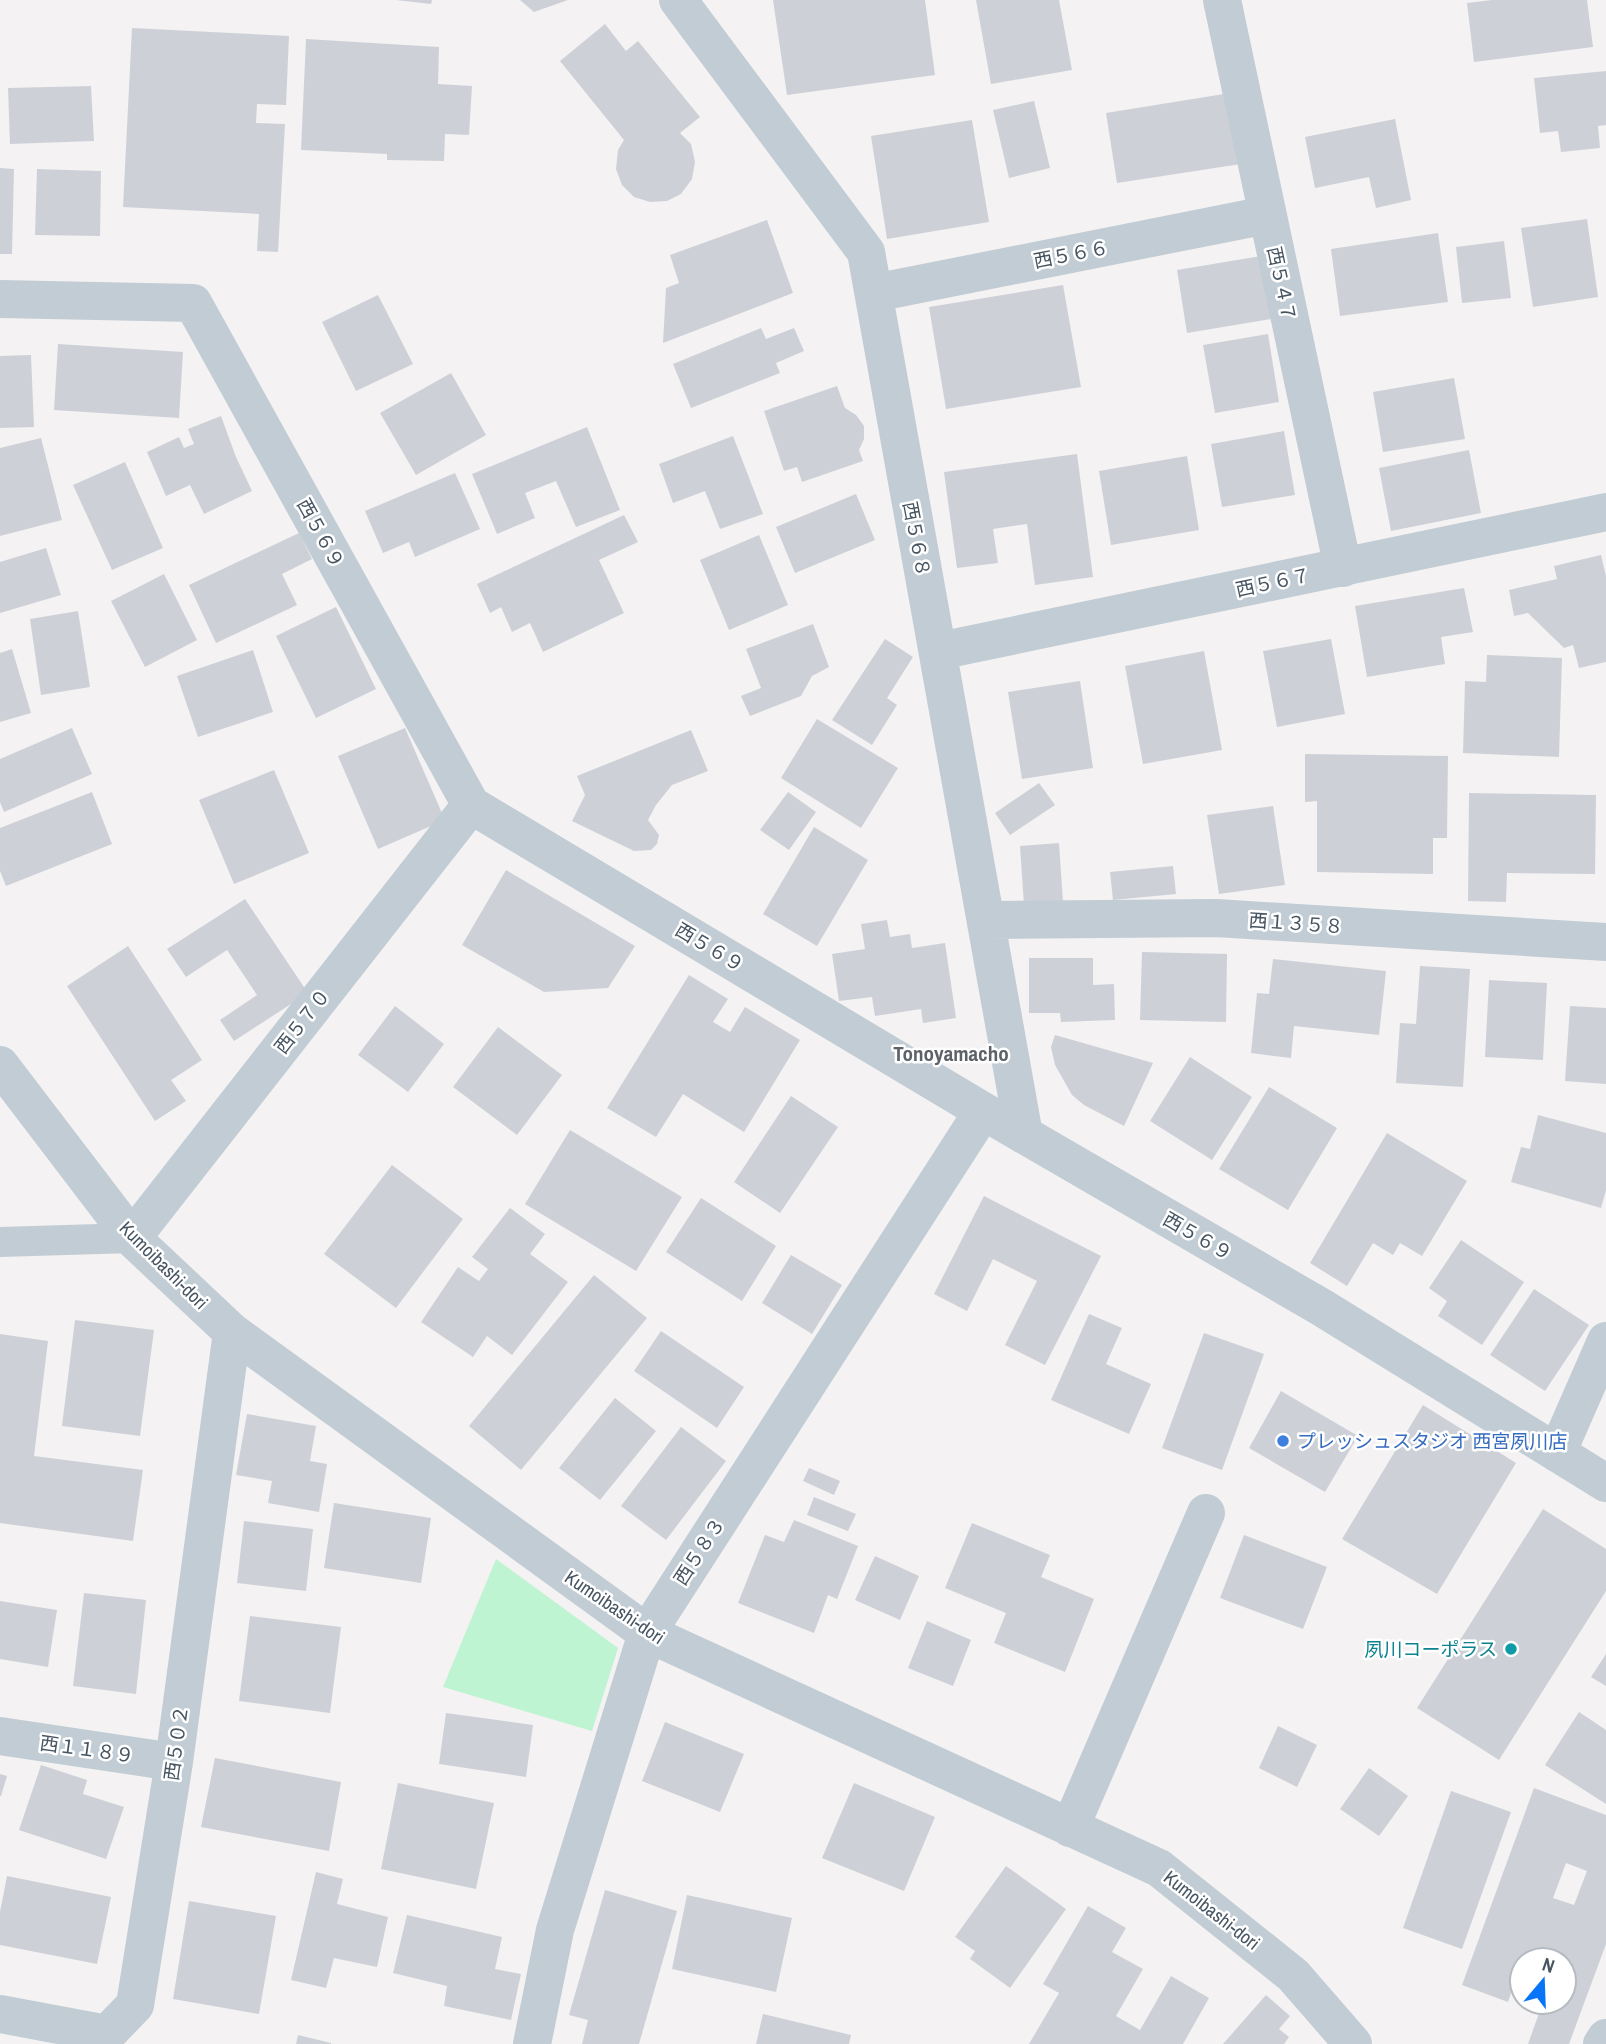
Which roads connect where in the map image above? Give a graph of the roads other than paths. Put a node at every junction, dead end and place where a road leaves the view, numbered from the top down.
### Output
1 (678, 0) edge
2 (1222, 0) edge
3 (1268, 215) junction
4 (874, 293) junction
5 (0, 299) edge
6 (1606, 512) edge
7 (1343, 568) junction
8 (939, 651) junction
9 (471, 804) junction
10 (986, 920) junction
11 (1606, 942) edge
12 (0, 1065) edge
13 (982, 1111) junction
14 (1024, 1135) junction
15 (132, 1238) junction
16 (0, 1242) edge
17 (232, 1332) junction
18 (1606, 1341) edge
19 (1557, 1454) junction
20 (1606, 1483) edge
21 (1206, 1513) dead end
22 (647, 1633) junction
23 (0, 1736) edge
24 (174, 1762) junction
25 (1070, 1828) junction
26 (0, 2014) edge
27 (1606, 2038) edge
28 (532, 2044) edge
29 (1353, 2044) edge
30 (1602, 2044) edge

1 - 4 street, 西５６８
2 - 3 street, 西５４７
3 - 4 street, 西５６６
3 - 7 street, 西５４７
4 - 8 street, 西５６８
5 - 9 street, 西５６９
6 - 7 street, 西５６７
7 - 8 street, 西５６７
8 - 10 street, 西５６８
9 - 13 street, 西５６９
9 - 15 street, 西５７０
10 - 11 street, 西１３５８
10 - 14 street, 西５６８
12 - 15 street, Kumoibashi-dori
13 - 14 street, 西５６９
13 - 22 street, 西５８３
14 - 19 street, 西５６９
15 - 16 lane
15 - 17 street, Kumoibashi-dori
17 - 22 street, Kumoibashi-dori
17 - 24 street, 西５０２
18 - 19 street
19 - 20 street, 西５６９
21 - 25 street
22 - 25 street, Kumoibashi-dori
22 - 28 street, 西５８３
23 - 24 street, 西１１８９
24 - 26 street, 西５０２
25 - 29 street, Kumoibashi-dori
27 - 30 street

